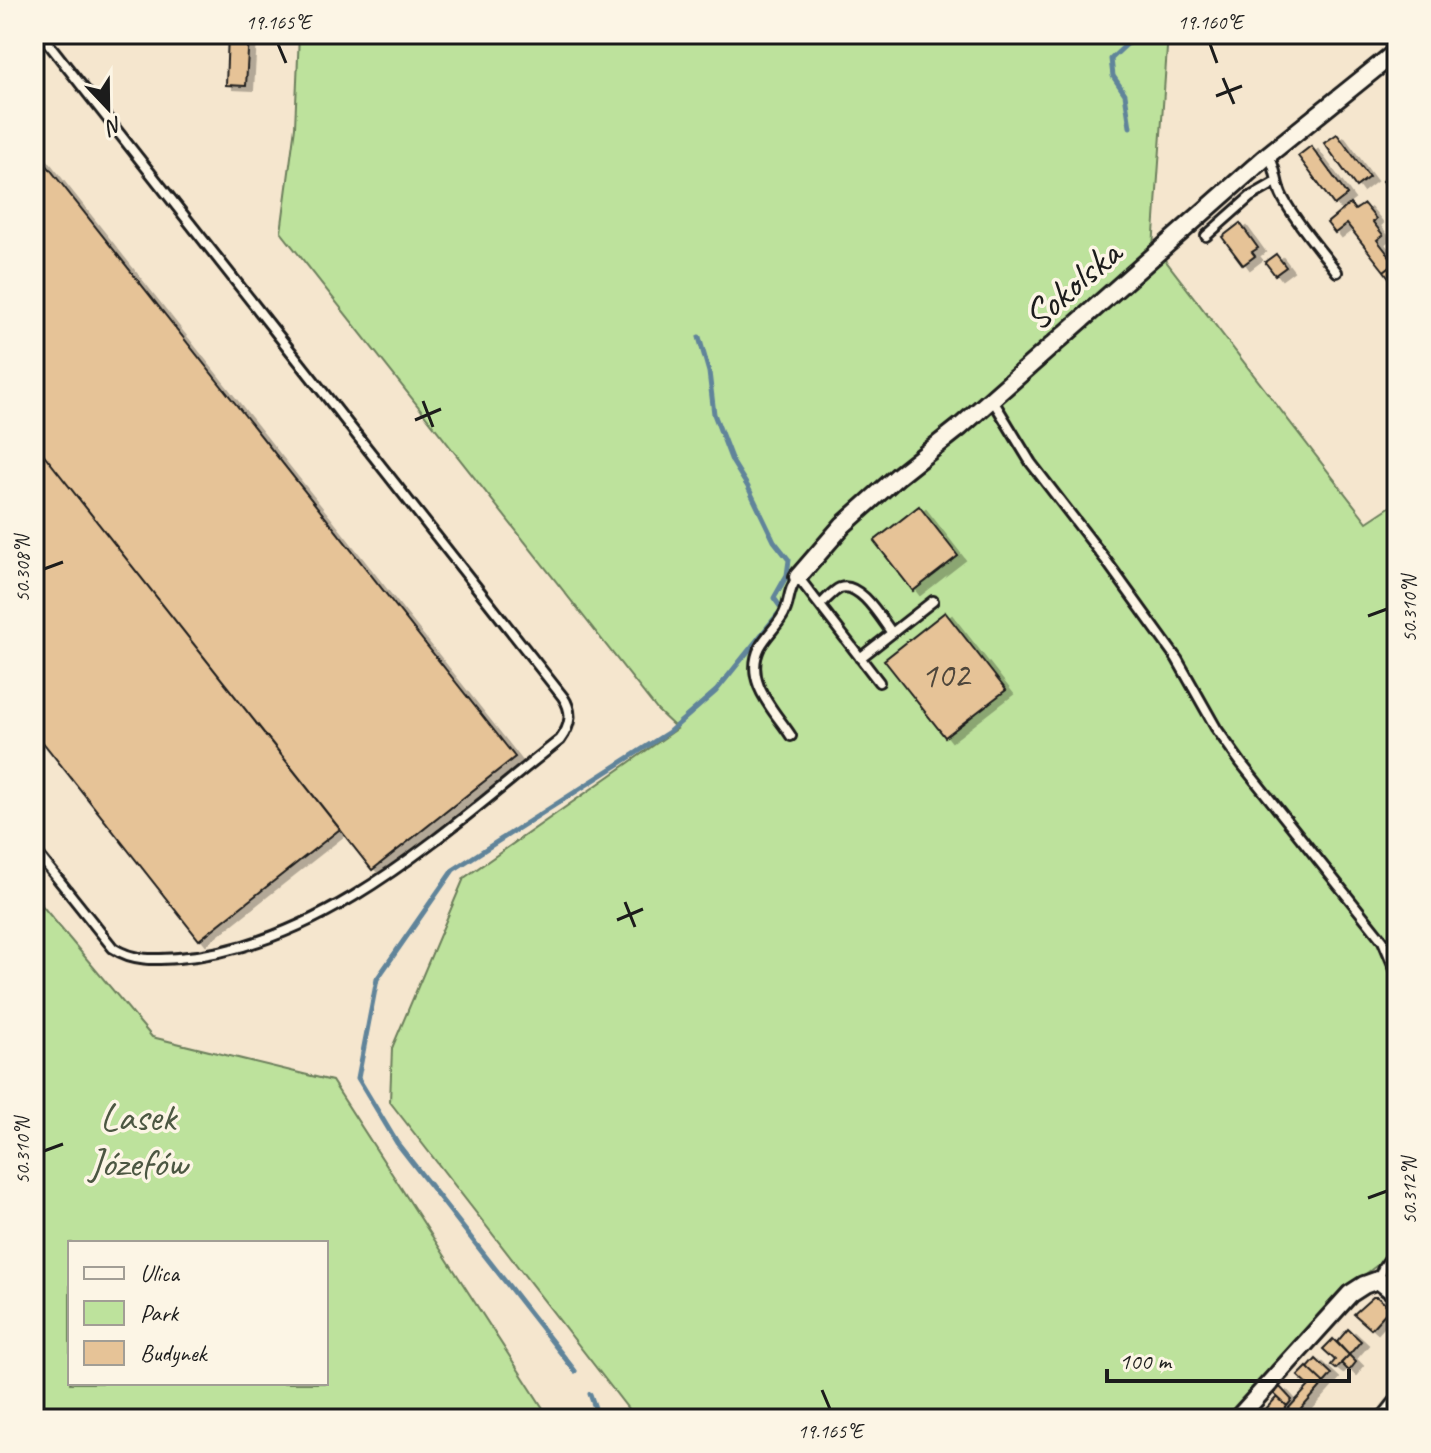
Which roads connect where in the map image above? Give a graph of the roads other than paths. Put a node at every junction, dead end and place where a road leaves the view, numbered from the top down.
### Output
1 (41, 34) edge
2 (1397, 51) edge
3 (1268, 155) junction
4 (1276, 182) junction
5 (1206, 236) dead end
6 (1337, 272) dead end
7 (992, 399) junction
8 (798, 577) junction
9 (933, 601) dead end
10 (820, 605) junction
11 (892, 633) junction
12 (860, 658) junction
13 (879, 682) dead end
14 (791, 736) dead end
15 (34, 849) edge
16 (1397, 974) edge
17 (1397, 1248) edge
18 (1378, 1280) junction
19 (1397, 1295) edge
20 (1397, 1404) edge
21 (1237, 1419) edge
22 (1385, 1419) edge

1 - 15 lane
2 - 3 street, Sokolska
3 - 4 lane
3 - 7 street, Sokolska
4 - 5 lane
4 - 6 lane
7 - 8 street, Sokolska
7 - 16 lane
8 - 10 lane
8 - 14 lane
9 - 11 lane
10 - 11 lane
10 - 12 lane
11 - 12 lane
12 - 13 lane
17 - 18 lane
18 - 19 street
18 - 21 street
20 - 22 street

